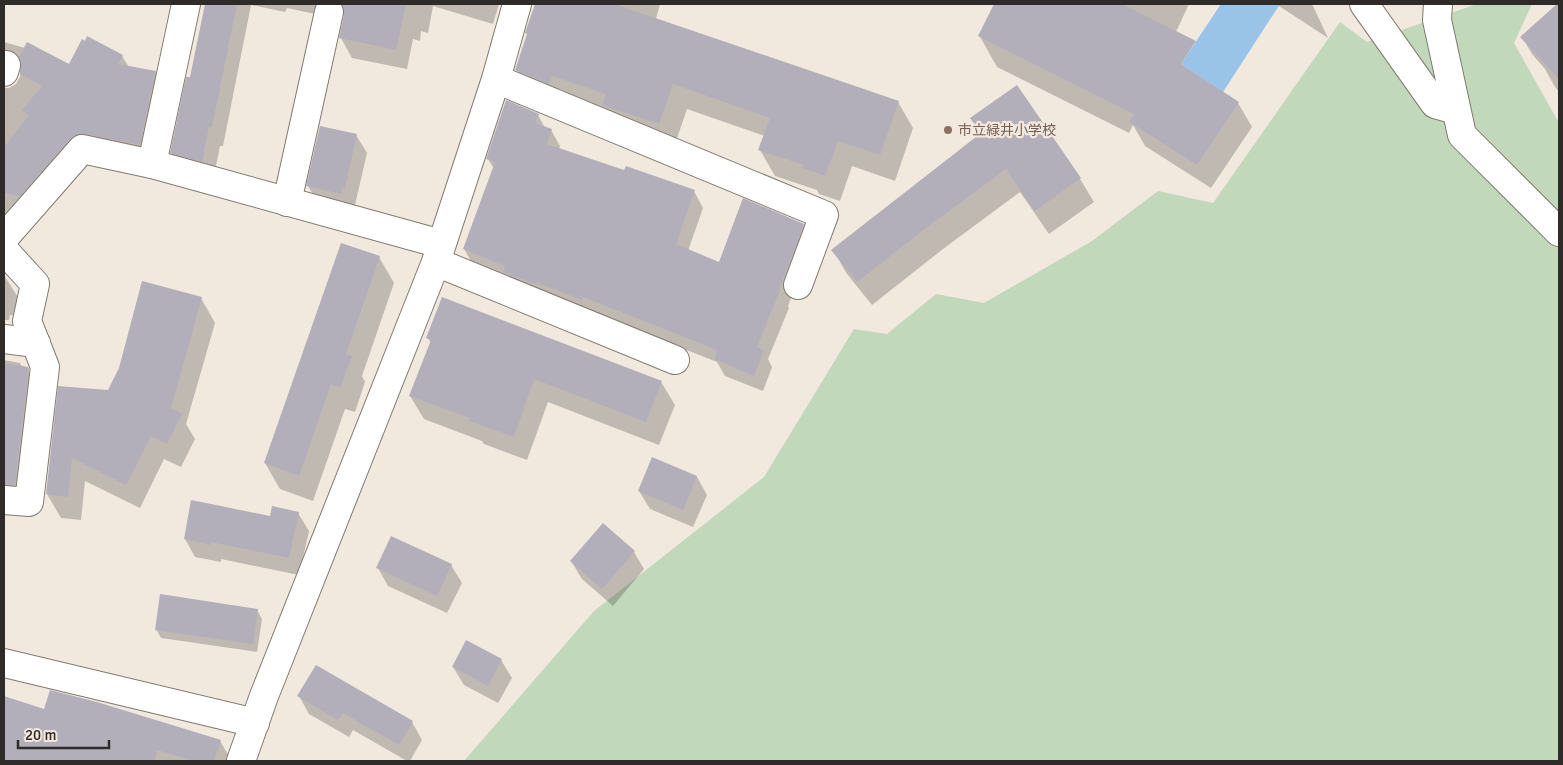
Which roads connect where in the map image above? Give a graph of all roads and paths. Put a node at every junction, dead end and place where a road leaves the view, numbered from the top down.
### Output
1 (186, 4) edge
2 (517, 4) edge
3 (1364, 4) edge
4 (1438, 4) edge
5 (329, 12) dead end
6 (496, 79) junction
7 (1456, 110) junction
8 (152, 164) junction
9 (287, 202) junction
10 (1559, 232) edge
11 (4, 238) edge
12 (4, 250) edge
13 (438, 253) junction
14 (798, 285) dead end
15 (4, 339) edge
16 (36, 344) junction
17 (675, 360) dead end
18 (4, 500) edge
19 (4, 663) edge
20 (255, 723) junction
21 (241, 761) edge

1 - 8 street
2 - 6 street
3 - 7 street
4 - 7 street
5 - 9 street
6 - 13 street
6 - 14 street
7 - 10 street
8 - 9 street
8 - 11 street
9 - 13 street
12 - 16 street
13 - 17 street
13 - 20 street
15 - 16 street
16 - 18 street
19 - 20 street
20 - 21 street

